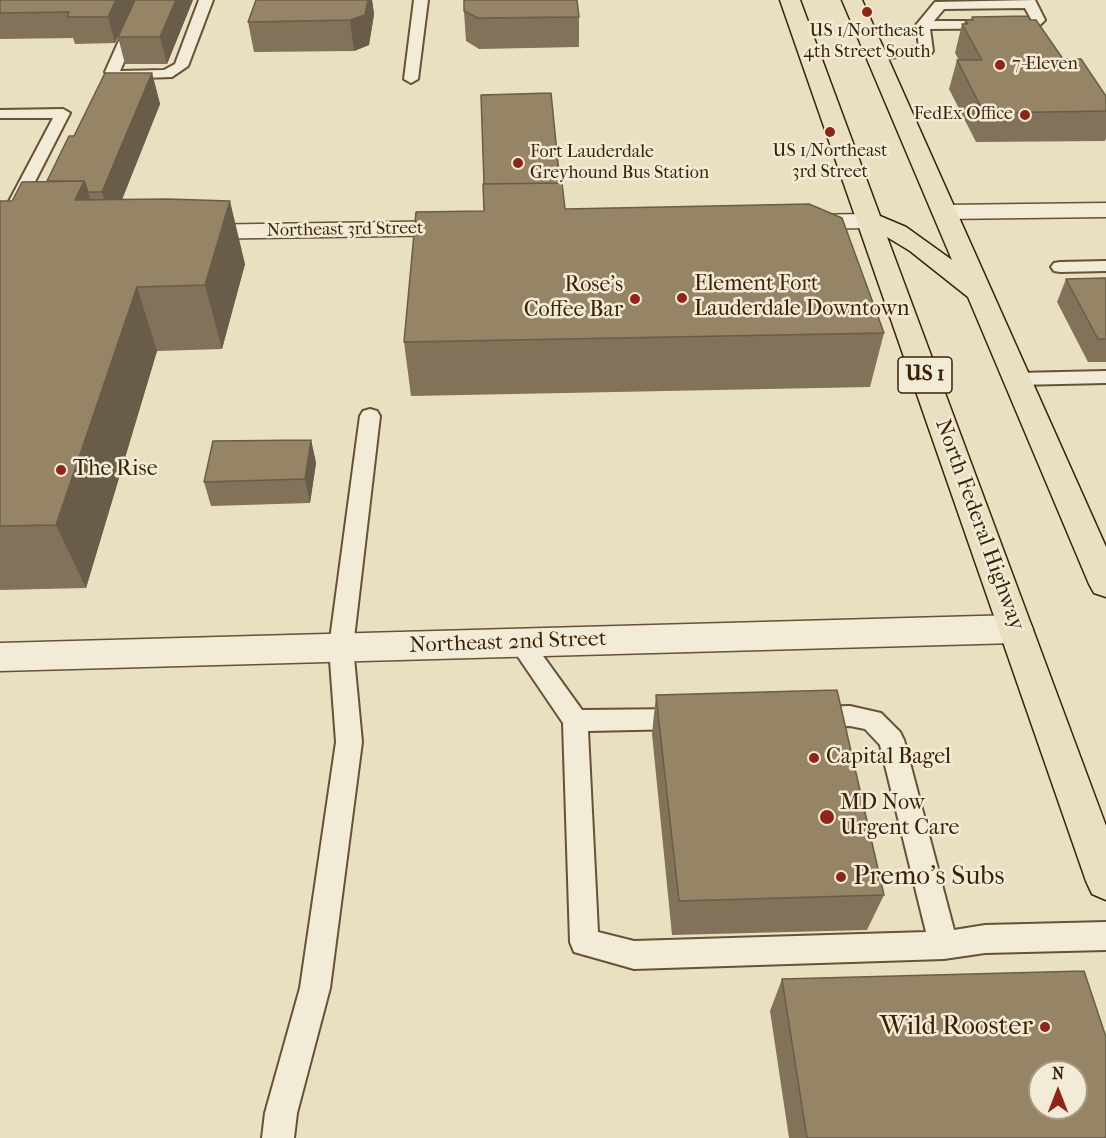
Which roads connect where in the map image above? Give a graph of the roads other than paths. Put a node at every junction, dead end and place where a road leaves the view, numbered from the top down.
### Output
1 (144, 0) edge
2 (206, 0) edge
3 (421, 0) edge
4 (790, 0) edge
5 (852, 0) edge
6 (1029, 2) edge
7 (923, 25) junction
8 (876, 55) junction
9 (411, 79) dead end
10 (0, 114) edge
11 (1106, 210) edge
12 (944, 212) junction
13 (9, 217) edge
14 (870, 221) junction
15 (774, 223) edge
16 (486, 228) edge
17 (172, 233) edge
18 (1106, 266) edge
19 (1060, 267) dead end
20 (980, 294) junction
21 (1106, 377) edge
22 (1017, 379) junction
23 (370, 416) dead end
24 (1106, 584) edge
25 (1016, 629) junction
26 (520, 642) junction
27 (341, 647) junction
28 (0, 657) edge
29 (791, 717) edge
30 (707, 718) edge
31 (575, 721) junction
32 (1106, 881) edge
33 (1106, 936) edge
34 (944, 945) junction
35 (278, 1138) edge

1 - 2 lane
3 - 9 lane
4 - 14 main road, North Federal Highway / US 1
5 - 8 main road
6 - 7 lane
6 - 7 lane
7 - 8 lane
8 - 12 main road
10 - 13 lane
11 - 12 street
12 - 20 main road
14 - 15 street
14 - 20 main road
14 - 25 main road, North Federal Highway / US 1
16 - 17 street, Northeast 3rd Street
18 - 19 lane
20 - 22 main road
21 - 22 lane
22 - 24 main road
23 - 27 lane
25 - 26 street, Northeast 2nd Street
25 - 32 main road, North Federal Highway / US 1
26 - 27 street, Northeast 2nd Street
26 - 31 lane
27 - 28 street, Northeast 2nd Street
27 - 35 lane
29 - 34 lane
30 - 31 lane
31 - 34 lane
33 - 34 lane

